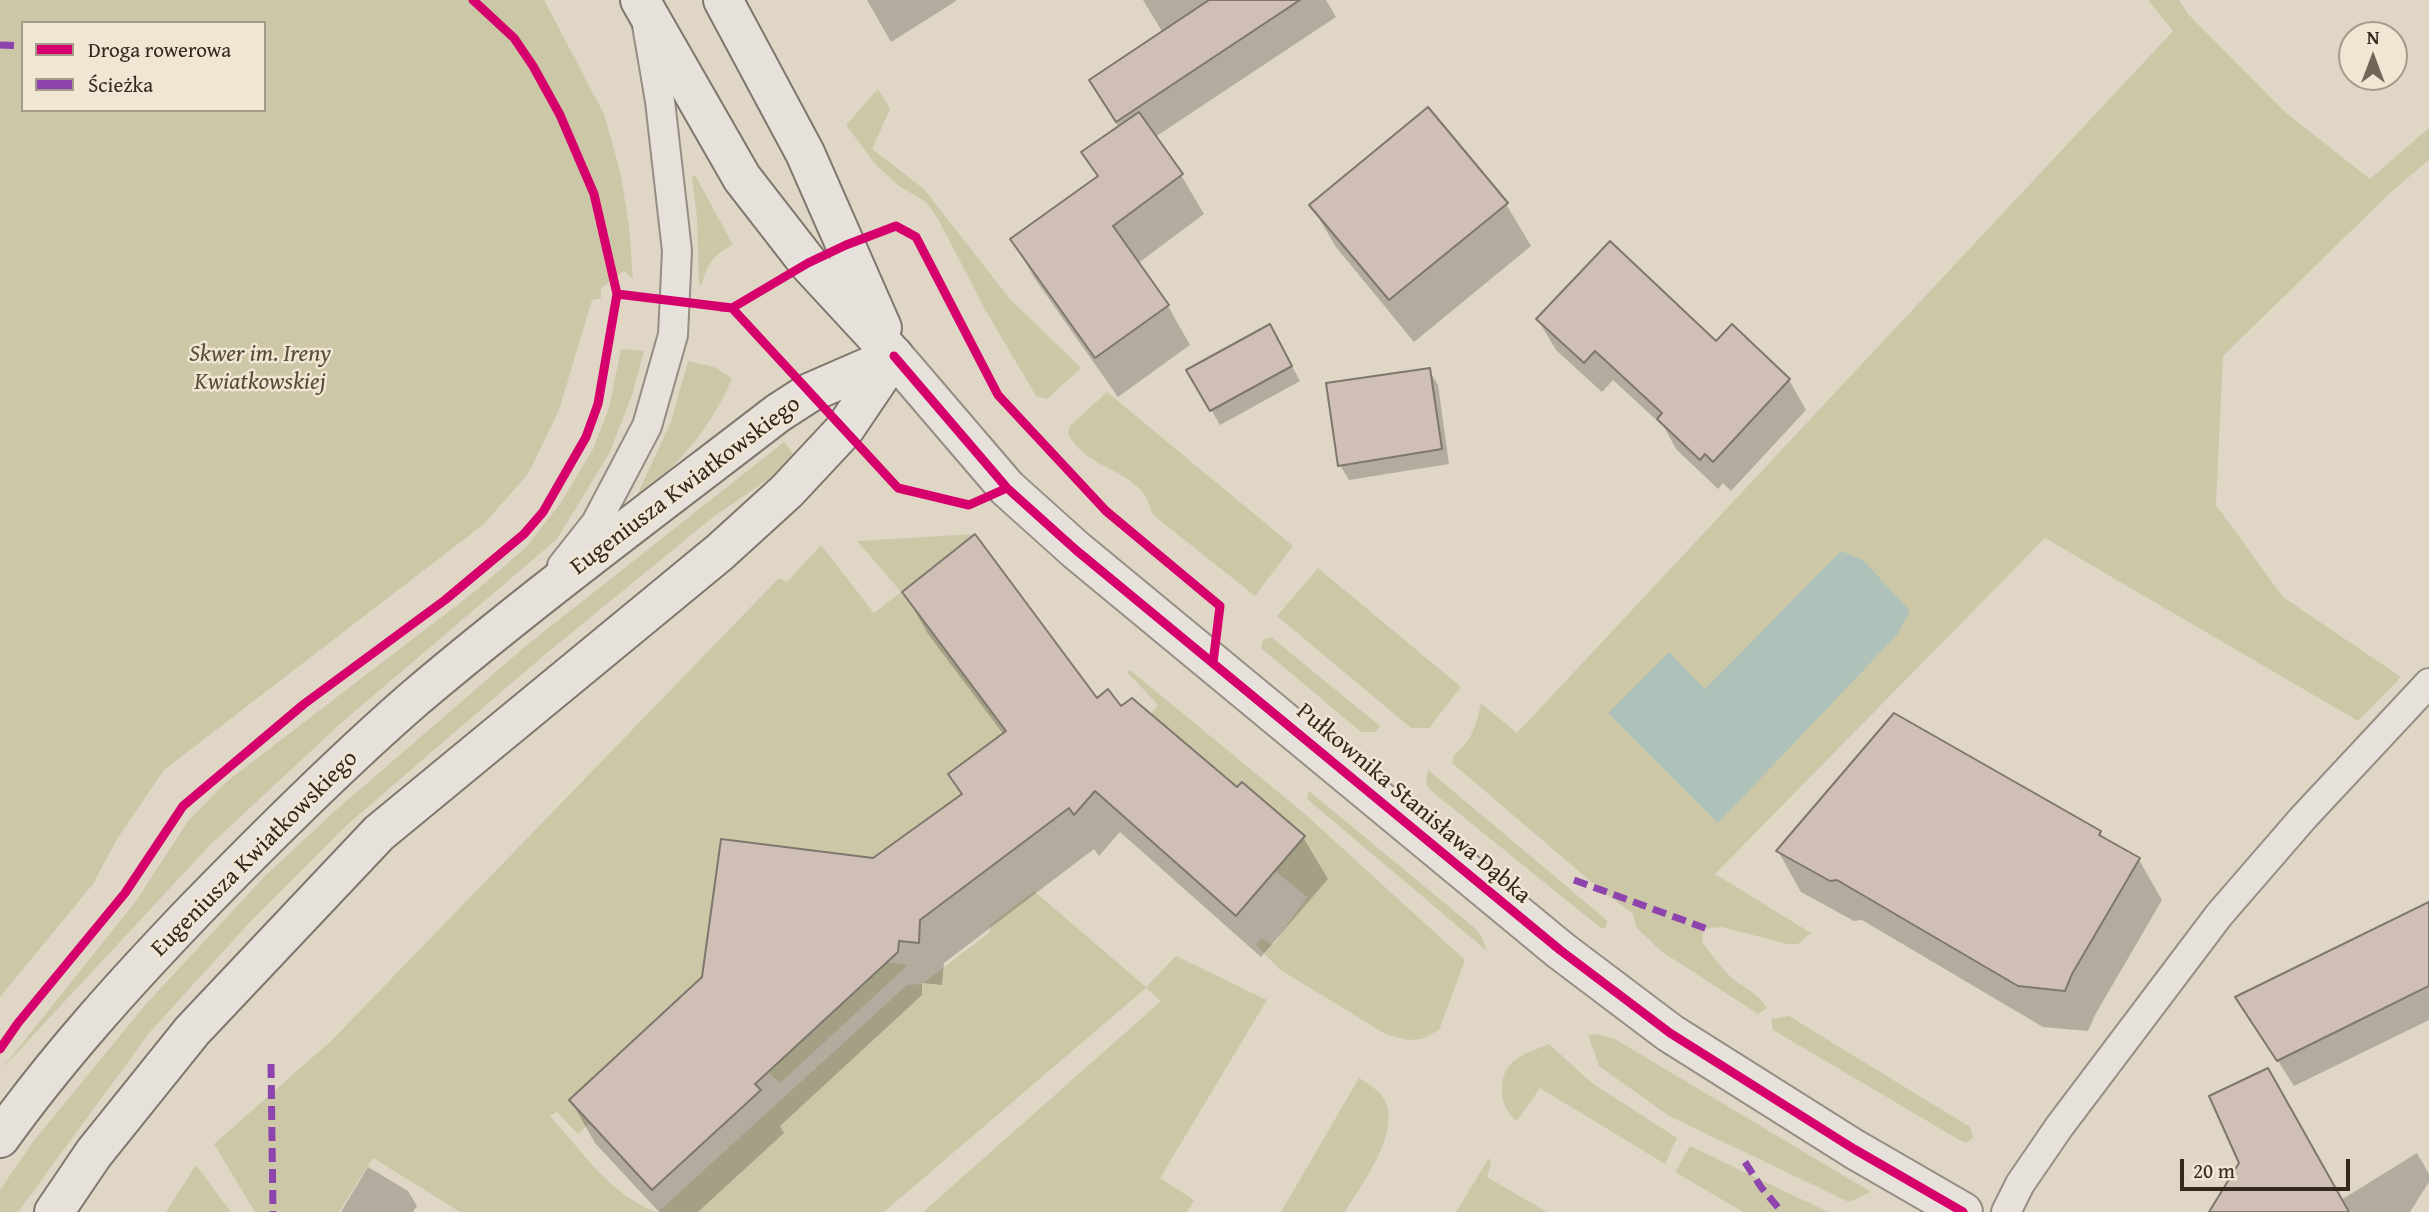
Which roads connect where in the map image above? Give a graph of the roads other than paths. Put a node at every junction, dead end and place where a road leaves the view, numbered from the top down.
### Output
1 (723, 0) edge
2 (642, 4) edge
3 (894, 356) junction
4 (533, 602) junction
5 (2429, 683) edge
6 (0, 1139) edge
7 (54, 1212) edge
8 (1963, 1212) edge
9 (2006, 1212) edge

1 - 3 main road, Pułkownika Stanisława Dąbka
2 - 3 main road, Pułkownika Stanisława Dąbka
2 - 4 lane
3 - 4 main road, Eugeniusza Kwiatkowskiego
3 - 7 main road
3 - 8 main road, Pułkownika Stanisława Dąbka
4 - 6 main road, Eugeniusza Kwiatkowskiego
5 - 9 lane

